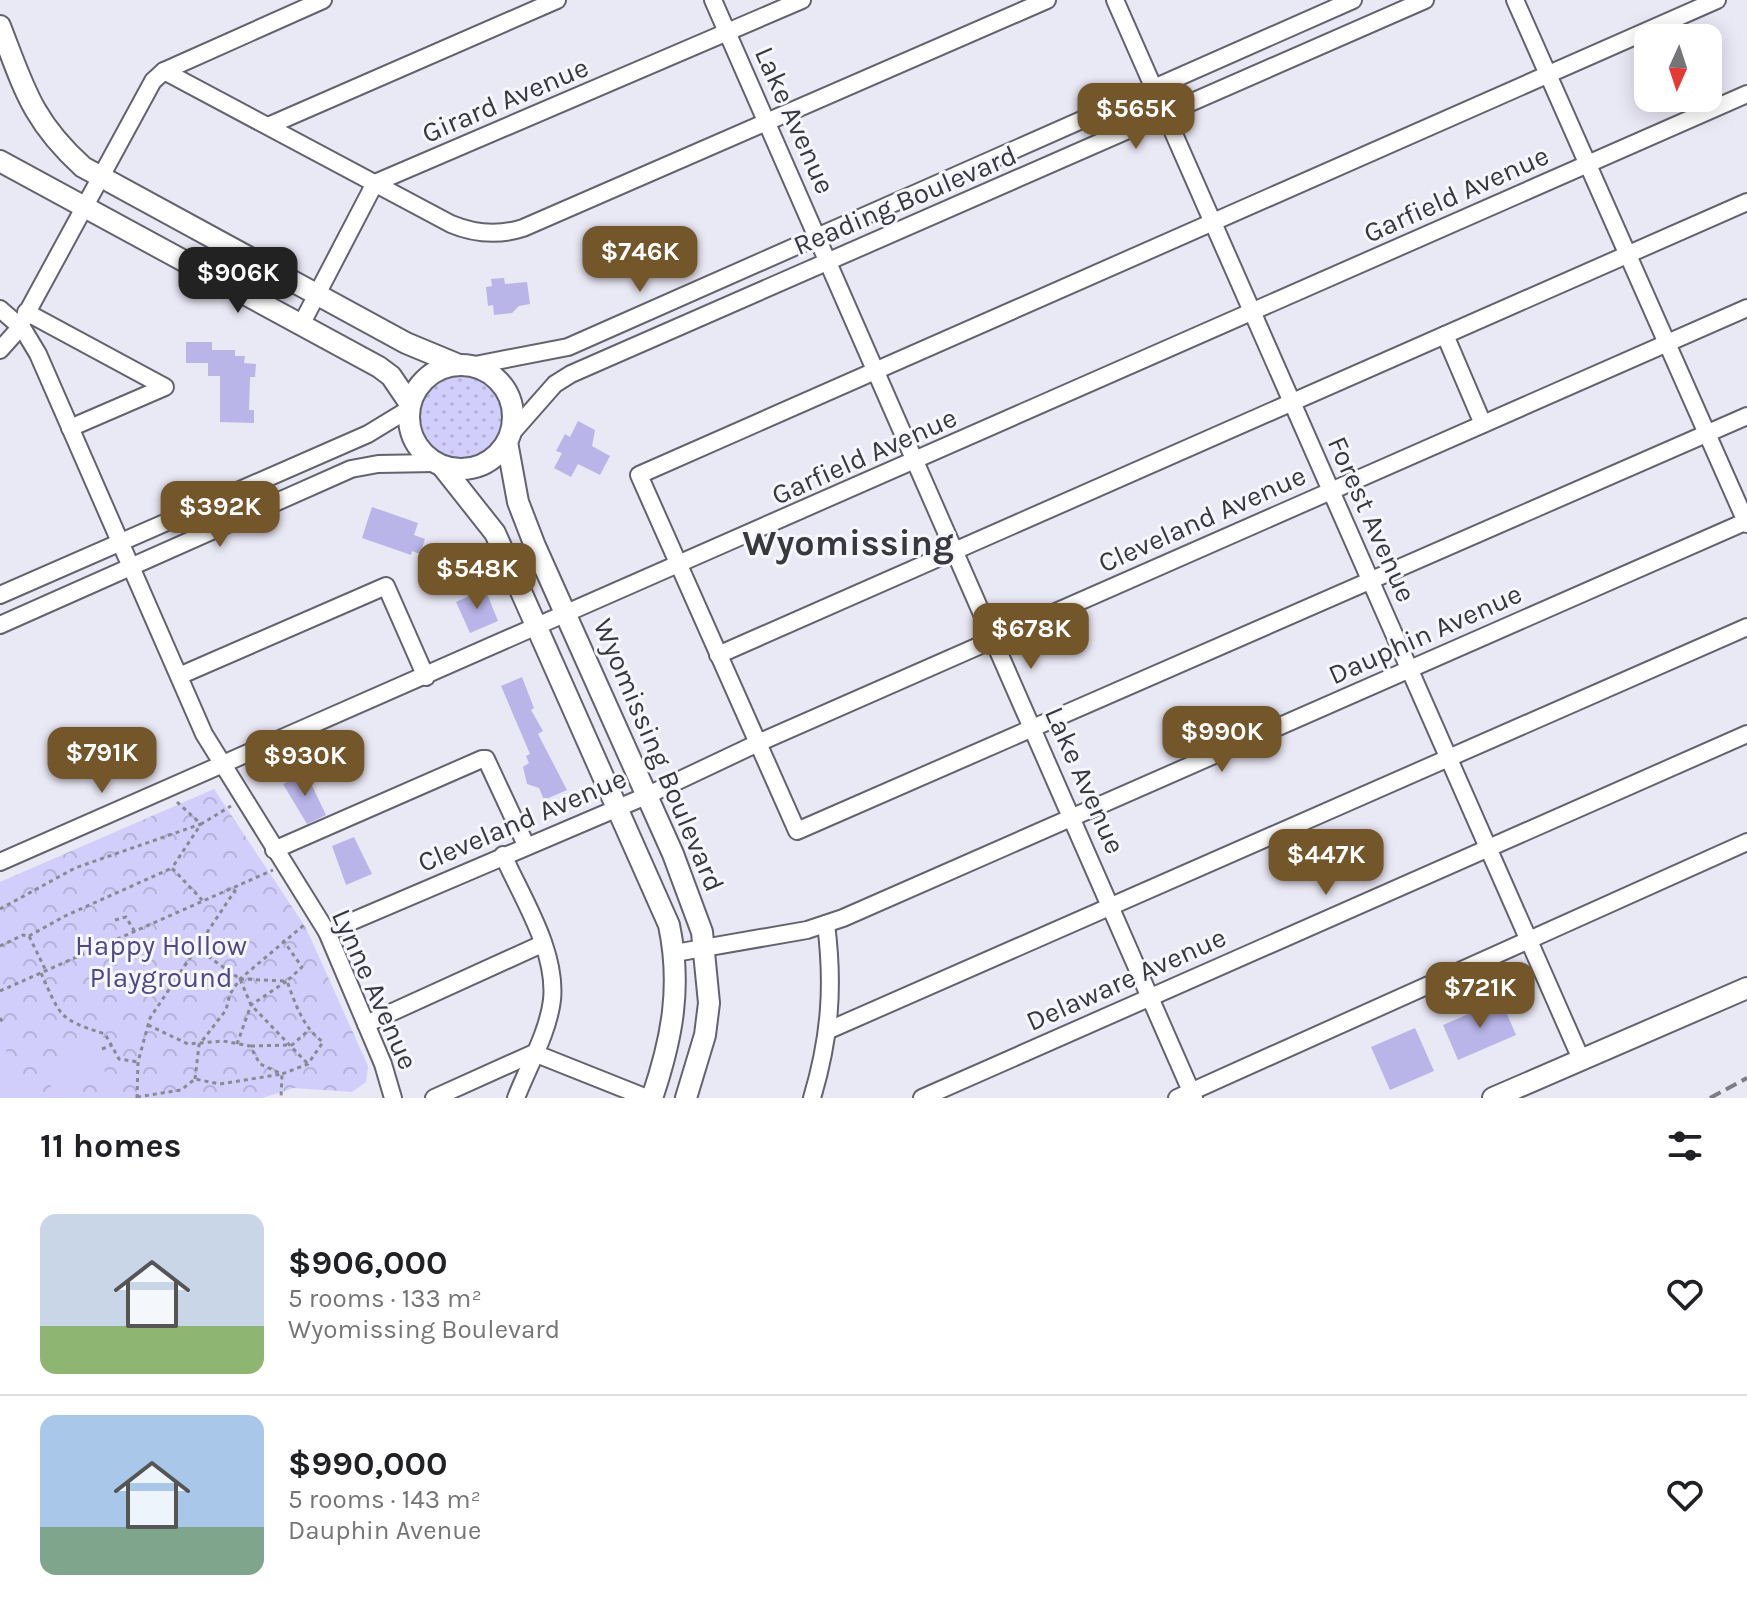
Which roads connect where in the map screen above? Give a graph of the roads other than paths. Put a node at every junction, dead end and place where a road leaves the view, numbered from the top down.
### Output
1 (323, 0) edge
2 (557, 0) edge
3 (713, 0) edge
4 (802, 0) edge
5 (1047, 0) edge
6 (1115, 0) edge
7 (1353, 0) edge
8 (1425, 0) edge
9 (1515, 0) edge
10 (1717, 0) edge
11 (0, 26) edge
12 (727, 32) junction
13 (164, 71) junction
14 (1548, 74) junction
15 (1153, 88) junction
16 (1747, 94) edge
17 (1166, 116) junction
18 (768, 123) junction
19 (268, 126) junction
20 (0, 161) edge
21 (1588, 164) junction
22 (100, 177) junction
23 (375, 183) junction
24 (1747, 202) edge
25 (86, 206) junction
26 (1213, 222) junction
27 (818, 236) junction
28 (1628, 254) junction
29 (829, 261) junction
30 (318, 294) junction
31 (1747, 308) edge
32 (0, 309) edge
33 (1252, 312) junction
34 (23, 319) junction
35 (301, 325) junction
36 (1445, 335) junction
37 (1667, 343) junction
38 (0, 350) edge
39 (465, 365) junction
40 (876, 370) junction
41 (1292, 402) junction
42 (410, 407) junction
43 (1747, 416) edge
44 (1483, 424) junction
45 (70, 428) junction
46 (1707, 434) junction
47 (509, 438) junction
48 (916, 462) junction
49 (438, 464) junction
50 (1331, 491) junction
51 (1747, 522) edge
52 (118, 541) junction
53 (956, 550) junction
54 (679, 566) junction
55 (129, 568) junction
56 (1371, 580) junction
57 (0, 595) edge
58 (569, 615) junction
59 (0, 625) edge
60 (1747, 627) edge
61 (536, 629) junction
62 (994, 639) junction
63 (718, 655) junction
64 (1409, 669) junction
65 (179, 676) junction
66 (426, 677) junction
67 (1034, 728) junction
68 (1747, 734) edge
69 (758, 743) junction
70 (1448, 758) junction
71 (221, 766) junction
72 (646, 796) junction
73 (617, 808) junction
74 (1073, 817) junction
75 (1747, 842) edge
76 (526, 845) junction
77 (1488, 848) junction
78 (274, 850) junction
79 (503, 855) junction
80 (0, 862) edge
81 (1112, 906) junction
82 (826, 924) junction
83 (327, 932) junction
84 (1528, 939) junction
85 (542, 944) junction
86 (704, 948) junction
87 (675, 953) junction
88 (1747, 988) edge
89 (1152, 996) junction
90 (366, 1024) junction
91 (829, 1030) junction
92 (534, 1053) junction
93 (1581, 1059) junction
94 (1187, 1096) edge
95 (1505, 1096) edge
96 (393, 1098) edge
97 (434, 1098) edge
98 (516, 1098) edge
99 (650, 1098) edge
100 (686, 1098) edge
101 (812, 1098) edge
102 (922, 1098) edge

1 - 13 street
2 - 19 street
3 - 12 street, Lake Avenue
4 - 12 street, Girard Avenue
5 - 18 street
6 - 15 street, Forest Avenue
7 - 15 street, Reading Boulevard
8 - 17 street, Reading Boulevard
9 - 14 street
10 - 14 street
11 - 22 main road
12 - 18 street, Lake Avenue
12 - 23 street, Girard Avenue
13 - 19 street
13 - 22 street
14 - 21 street
14 - 26 street
15 - 17 street, Forest Avenue
15 - 27 street, Reading Boulevard
16 - 21 street, Garfield Avenue
17 - 26 street, Forest Avenue
17 - 29 street, Reading Boulevard
18 - 23 street
18 - 27 street, Lake Avenue
19 - 23 street
20 - 25 main road
21 - 28 street
21 - 33 street, Garfield Avenue
22 - 25 street
22 - 30 main road
23 - 30 street
24 - 28 street
25 - 34 street
25 - 35 main road
26 - 33 street, Forest Avenue
26 - 40 street
27 - 29 street, Lake Avenue
27 - 39 street, Reading Boulevard
28 - 36 street
28 - 37 street
29 - 40 street, Lake Avenue
29 - 47 street, Reading Boulevard
30 - 35 street
30 - 39 main road
31 - 37 street, Cleveland Avenue
32 - 34 street, Lynne Avenue
33 - 41 street, Forest Avenue
33 - 48 street, Garfield Avenue
34 - 38 street
34 - 45 street, Lynne Avenue
34 - 45 street
35 - 42 main road
36 - 41 street
36 - 44 street
37 - 44 street, Cleveland Avenue
37 - 46 street
39 - 42 main road
39 - 47 main road
40 - 48 street, Lake Avenue
40 - 54 street
41 - 50 street, Forest Avenue
41 - 53 street
42 - 49 main road
42 - 52 street
43 - 46 street
44 - 50 street, Cleveland Avenue
45 - 52 street, Lynne Avenue
46 - 51 street
46 - 56 street
47 - 49 main road
47 - 58 main road, Wyomissing Boulevard
48 - 53 street, Lake Avenue
48 - 54 street, Garfield Avenue
49 - 55 street
49 - 61 main road, Wyomissing Boulevard
50 - 56 street, Forest Avenue
50 - 62 street, Cleveland Avenue
51 - 64 street, Dauphin Avenue
52 - 55 street, Lynne Avenue
52 - 57 street
53 - 62 street, Lake Avenue
53 - 63 street
54 - 58 street, Garfield Avenue
54 - 63 street
55 - 59 street
55 - 65 street, Lynne Avenue
56 - 64 street, Forest Avenue
56 - 67 street
58 - 61 street, Garfield Avenue
58 - 72 main road, Wyomissing Boulevard
60 - 70 street
61 - 66 street, Garfield Avenue
61 - 73 main road, Wyomissing Boulevard
62 - 67 street, Lake Avenue
62 - 69 street, Cleveland Avenue
63 - 69 street
64 - 70 street, Forest Avenue
64 - 74 street, Dauphin Avenue
65 - 66 street
65 - 71 street, Lynne Avenue
66 - 71 street, Garfield Avenue
67 - 69 street
67 - 74 street, Lake Avenue
68 - 77 street, Delaware Avenue
69 - 72 street, Cleveland Avenue
70 - 77 street, Forest Avenue
70 - 81 street
71 - 78 street, Lynne Avenue
71 - 80 street, Garfield Avenue
72 - 73 street, Cleveland Avenue
72 - 86 main road, Wyomissing Boulevard
73 - 76 street, Cleveland Avenue
73 - 87 main road, Wyomissing Boulevard
74 - 81 street, Lake Avenue
74 - 82 street, Dauphin Avenue
75 - 84 street
76 - 78 street
76 - 79 street, Cleveland Avenue
77 - 84 street, Forest Avenue
77 - 89 street, Delaware Avenue
78 - 83 street, Lynne Avenue
79 - 83 street, Cleveland Avenue
79 - 85 street
81 - 89 street, Lake Avenue
81 - 91 street
82 - 86 street, Dauphin Avenue
82 - 91 street
83 - 90 street, Lynne Avenue
84 - 93 street, Forest Avenue
84 - 94 street
85 - 90 street
85 - 92 street
86 - 87 street, Dauphin Avenue
86 - 100 main road, Wyomissing Boulevard
87 - 99 main road, Wyomissing Boulevard
88 - 93 main road
89 - 94 street, Lake Avenue
89 - 102 street, Delaware Avenue
90 - 96 street, Lynne Avenue
91 - 101 street
92 - 97 street
92 - 98 street
92 - 99 street
93 - 95 main road

